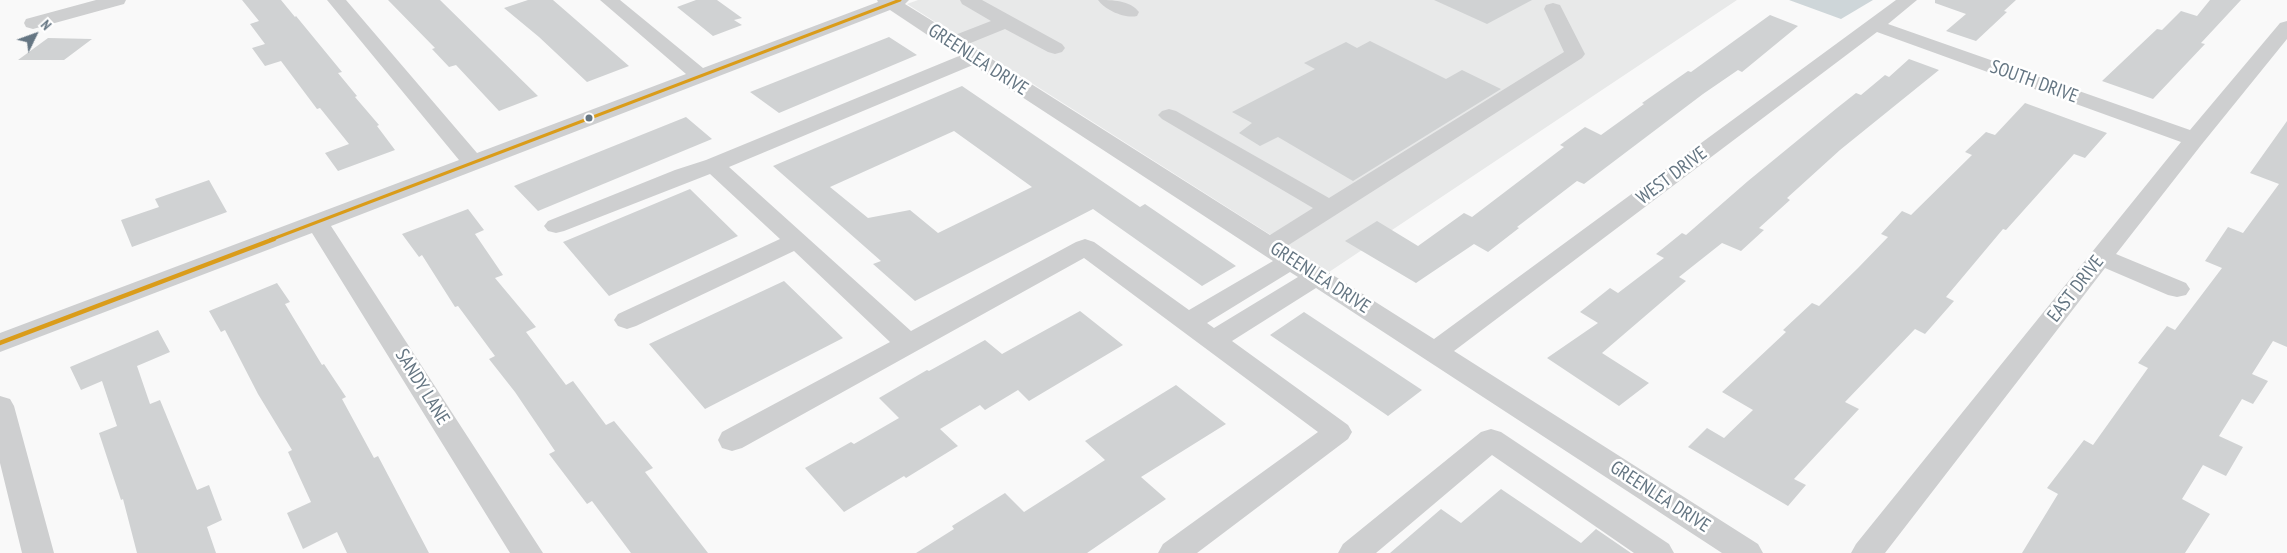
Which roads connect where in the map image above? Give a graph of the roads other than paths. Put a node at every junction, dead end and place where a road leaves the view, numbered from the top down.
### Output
1 (117, 0) edge
2 (336, 0) edge
3 (609, 0) edge
4 (969, 0) edge
5 (1107, 0) edge
6 (1908, 0) edge
7 (892, 1) edge
8 (1553, 9) dead end
9 (1130, 12) dead end
10 (1006, 22) junction
11 (33, 23) dead end
12 (1874, 25) junction
13 (2287, 27) edge
14 (953, 43) junction
15 (1055, 48) dead end
16 (974, 57) junction
17 (700, 76) junction
18 (1170, 115) dead end
19 (2194, 139) junction
20 (473, 162) junction
21 (714, 165) junction
22 (1331, 209) junction
23 (317, 222) junction
24 (556, 226) dead end
25 (796, 241) junction
26 (1270, 246) junction
27 (2101, 257) junction
28 (1292, 260) junction
29 (1317, 276) junction
30 (2178, 289) dead end
31 (627, 320) dead end
32 (1189, 322) junction
33 (1214, 340) junction
34 (0, 343) edge
35 (908, 343) junction
36 (1435, 352) junction
37 (0, 406) edge
38 (732, 440) dead end
39 (38, 553) edge
40 (527, 553) edge
41 (1174, 553) edge
42 (1354, 553) edge
43 (1658, 553) edge
44 (1747, 553) edge
45 (1867, 553) edge

1 - 11 street
2 - 20 street
3 - 17 street
4 - 10 street
5 - 9 street
6 - 12 street, WEST DRIVE
7 - 14 street, GREENLEA DRIVE
7 - 17 street
8 - 22 street
10 - 14 street
10 - 15 street
12 - 19 street, SOUTH DRIVE
12 - 36 street, WEST DRIVE
13 - 19 street, EAST DRIVE
14 - 16 street, GREENLEA DRIVE
16 - 21 street
16 - 26 street, GREENLEA DRIVE
17 - 20 street
18 - 22 street
19 - 27 street, EAST DRIVE
20 - 23 street
21 - 24 street
21 - 25 street
22 - 26 street
23 - 34 street
23 - 40 street, SANDY LANE
25 - 31 street
25 - 35 street
26 - 28 street, GREENLEA DRIVE
27 - 30 street
27 - 45 street, EAST DRIVE
28 - 29 street, GREENLEA DRIVE
28 - 32 street
29 - 33 street
29 - 36 street, GREENLEA DRIVE
32 - 33 street
32 - 35 street
33 - 41 street
35 - 38 street
36 - 44 street, GREENLEA DRIVE
37 - 39 street
42 - 43 street

